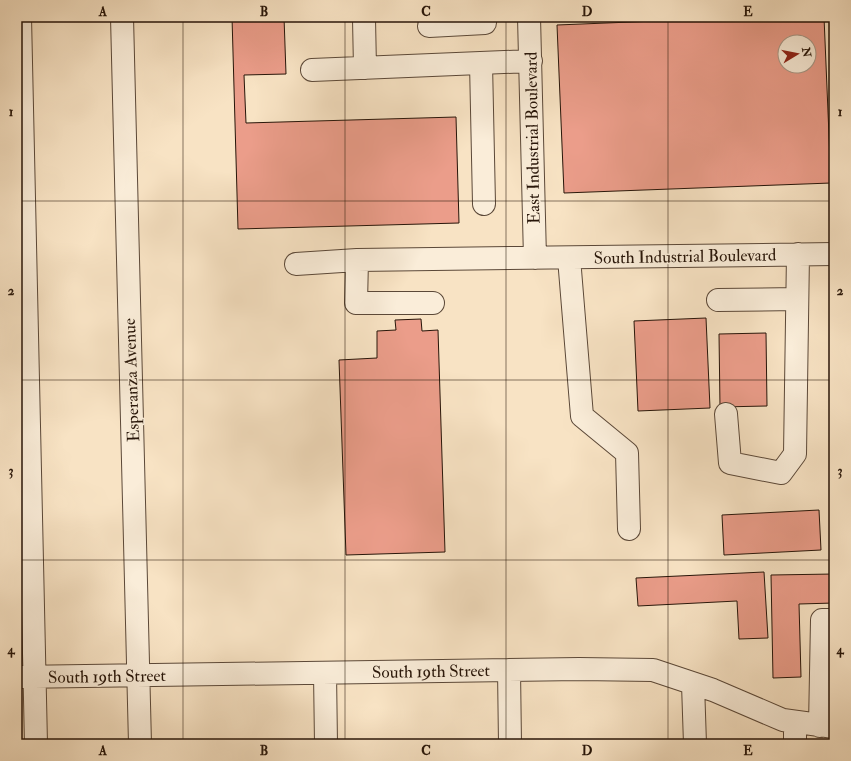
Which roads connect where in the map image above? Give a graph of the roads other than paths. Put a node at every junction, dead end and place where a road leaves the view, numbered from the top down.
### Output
1 (20, 17) edge
2 (122, 17) edge
3 (484, 17) edge
4 (530, 17) edge
5 (364, 19) dead end
6 (429, 26) dead end
7 (531, 61) junction
8 (481, 63) junction
9 (366, 68) junction
10 (312, 70) dead end
11 (484, 204) dead end
12 (798, 254) junction
13 (834, 254) edge
14 (535, 258) junction
15 (569, 258) junction
16 (356, 260) junction
17 (296, 264) dead end
18 (797, 299) junction
19 (718, 300) dead end
20 (433, 303) dead end
21 (726, 414) dead end
22 (629, 529) dead end
23 (834, 620) edge
24 (509, 670) junction
25 (325, 673) junction
26 (139, 676) junction
27 (25, 677) edge
28 (694, 684) junction
29 (795, 722) junction
30 (827, 726) edge
31 (36, 744) edge
32 (140, 744) edge
33 (326, 744) edge
34 (510, 744) edge
35 (695, 744) edge
36 (796, 744) edge

1 - 27 street
2 - 26 street, Esperanza Avenue
3 - 6 street
4 - 7 street, East Industrial Boulevard
5 - 9 street
7 - 8 street
7 - 14 street, East Industrial Boulevard
8 - 9 street
8 - 11 street
9 - 10 street
12 - 13 street, South Industrial Boulevard
12 - 15 street, South Industrial Boulevard
12 - 18 street
14 - 15 street, South Industrial Boulevard
14 - 16 street, South Industrial Boulevard
15 - 22 street
16 - 17 street, South Industrial Boulevard
16 - 20 street
18 - 19 street
18 - 21 street
23 - 30 street
24 - 25 street, South 19th Street
24 - 28 street, South 19th Street
24 - 34 street
25 - 26 street, South 19th Street
25 - 33 street
26 - 27 street, South 19th Street
26 - 32 street, Esperanza Avenue
27 - 31 street
28 - 29 street, South 19th Street
28 - 35 street
29 - 30 street, South 19th Street
29 - 36 street

